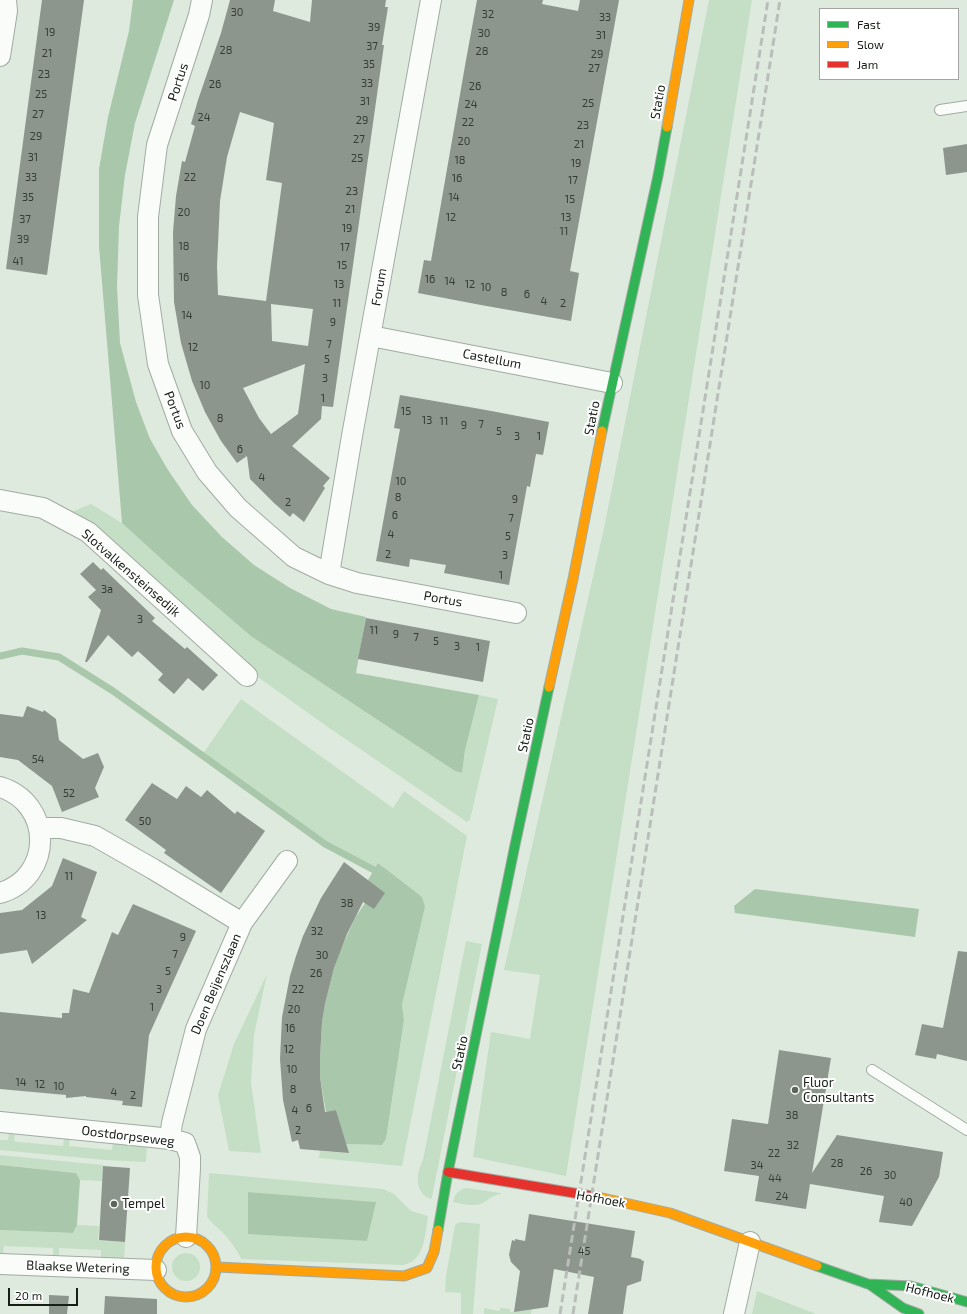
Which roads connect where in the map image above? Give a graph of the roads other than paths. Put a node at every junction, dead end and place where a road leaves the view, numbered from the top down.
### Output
1 (6, 0) edge
2 (202, 0) edge
3 (431, 0) edge
4 (689, 0) edge
5 (0, 56) edge
6 (967, 106) edge
7 (940, 110) dead end
8 (371, 336) junction
9 (612, 383) junction
10 (0, 500) edge
11 (329, 574) junction
12 (516, 612) dead end
13 (247, 676) dead end
14 (0, 787) edge
15 (39, 828) junction
16 (287, 861) dead end
17 (0, 893) edge
18 (242, 923) junction
19 (872, 1070) dead end
20 (0, 1122) edge
21 (967, 1130) edge
22 (170, 1139) junction
23 (448, 1172) junction
24 (186, 1237) junction
25 (750, 1242) junction
26 (0, 1264) edge
27 (216, 1267) junction
28 (156, 1270) junction
29 (868, 1284) junction
30 (184, 1298) junction
31 (967, 1302) edge
32 (184, 1309) dead end
33 (734, 1314) edge
34 (919, 1314) edge

1 - 5 street
2 - 11 street, Portus
3 - 8 street, Forum
4 - 9 street, Statio
6 - 7 lane
8 - 9 street, Castellum
8 - 11 street, Forum
9 - 23 street, Statio
10 - 13 street, Slotvalkensteinsedijk
11 - 12 street, Portus
14 - 15 street
15 - 17 street
15 - 18 street, Doen Beijenszlaan
16 - 18 street, Doen Beijenszlaan
18 - 22 street, Doen Beijenszlaan
19 - 21 lane
20 - 22 street, Oostdorpseweg
22 - 24 street, Oostdorpseweg
23 - 25 street, Hofhoek
23 - 27 street, Statio
24 - 27 street
24 - 28 street
25 - 29 street, Hofhoek
25 - 33 street
26 - 28 street, Blaakse Wetering
27 - 30 street
28 - 30 street
29 - 31 street, Hofhoek
29 - 34 street, Hofhoek
30 - 32 street

